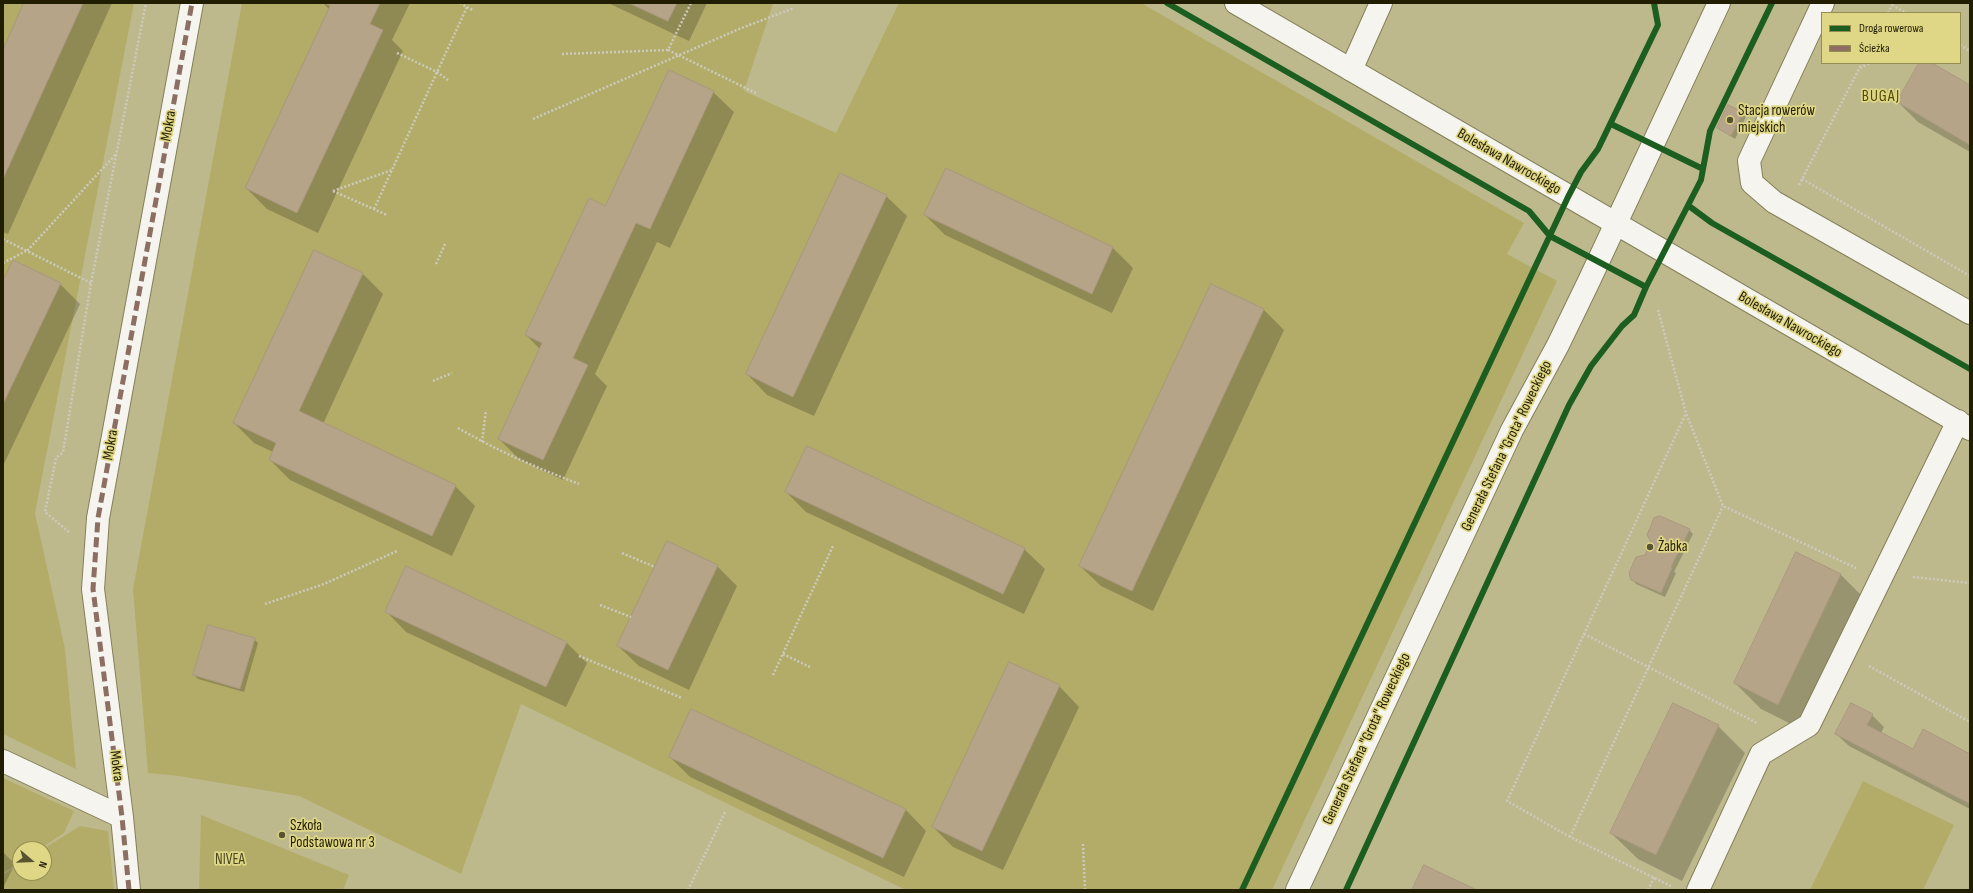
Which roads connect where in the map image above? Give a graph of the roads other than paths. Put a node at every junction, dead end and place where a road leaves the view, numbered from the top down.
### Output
1 (192, 3) edge
2 (1236, 3) edge
3 (1381, 3) edge
4 (1719, 3) edge
5 (1823, 3) edge
6 (1351, 70) junction
7 (1614, 224) junction
8 (1970, 313) edge
9 (1964, 425) edge
10 (3, 761) edge
11 (122, 817) junction
12 (129, 890) edge
13 (1297, 890) edge
14 (1698, 890) edge

1 - 11 street, Mokra
2 - 6 street, Bolesława Nawrockiego
3 - 6 street
4 - 7 street, Generała Stefana "Grota" Roweckiego
5 - 8 street
6 - 7 street, Bolesława Nawrockiego
7 - 9 street, Bolesława Nawrockiego
7 - 13 street, Generała Stefana "Grota" Roweckiego
9 - 14 street
10 - 11 street
11 - 12 street, Mokra

